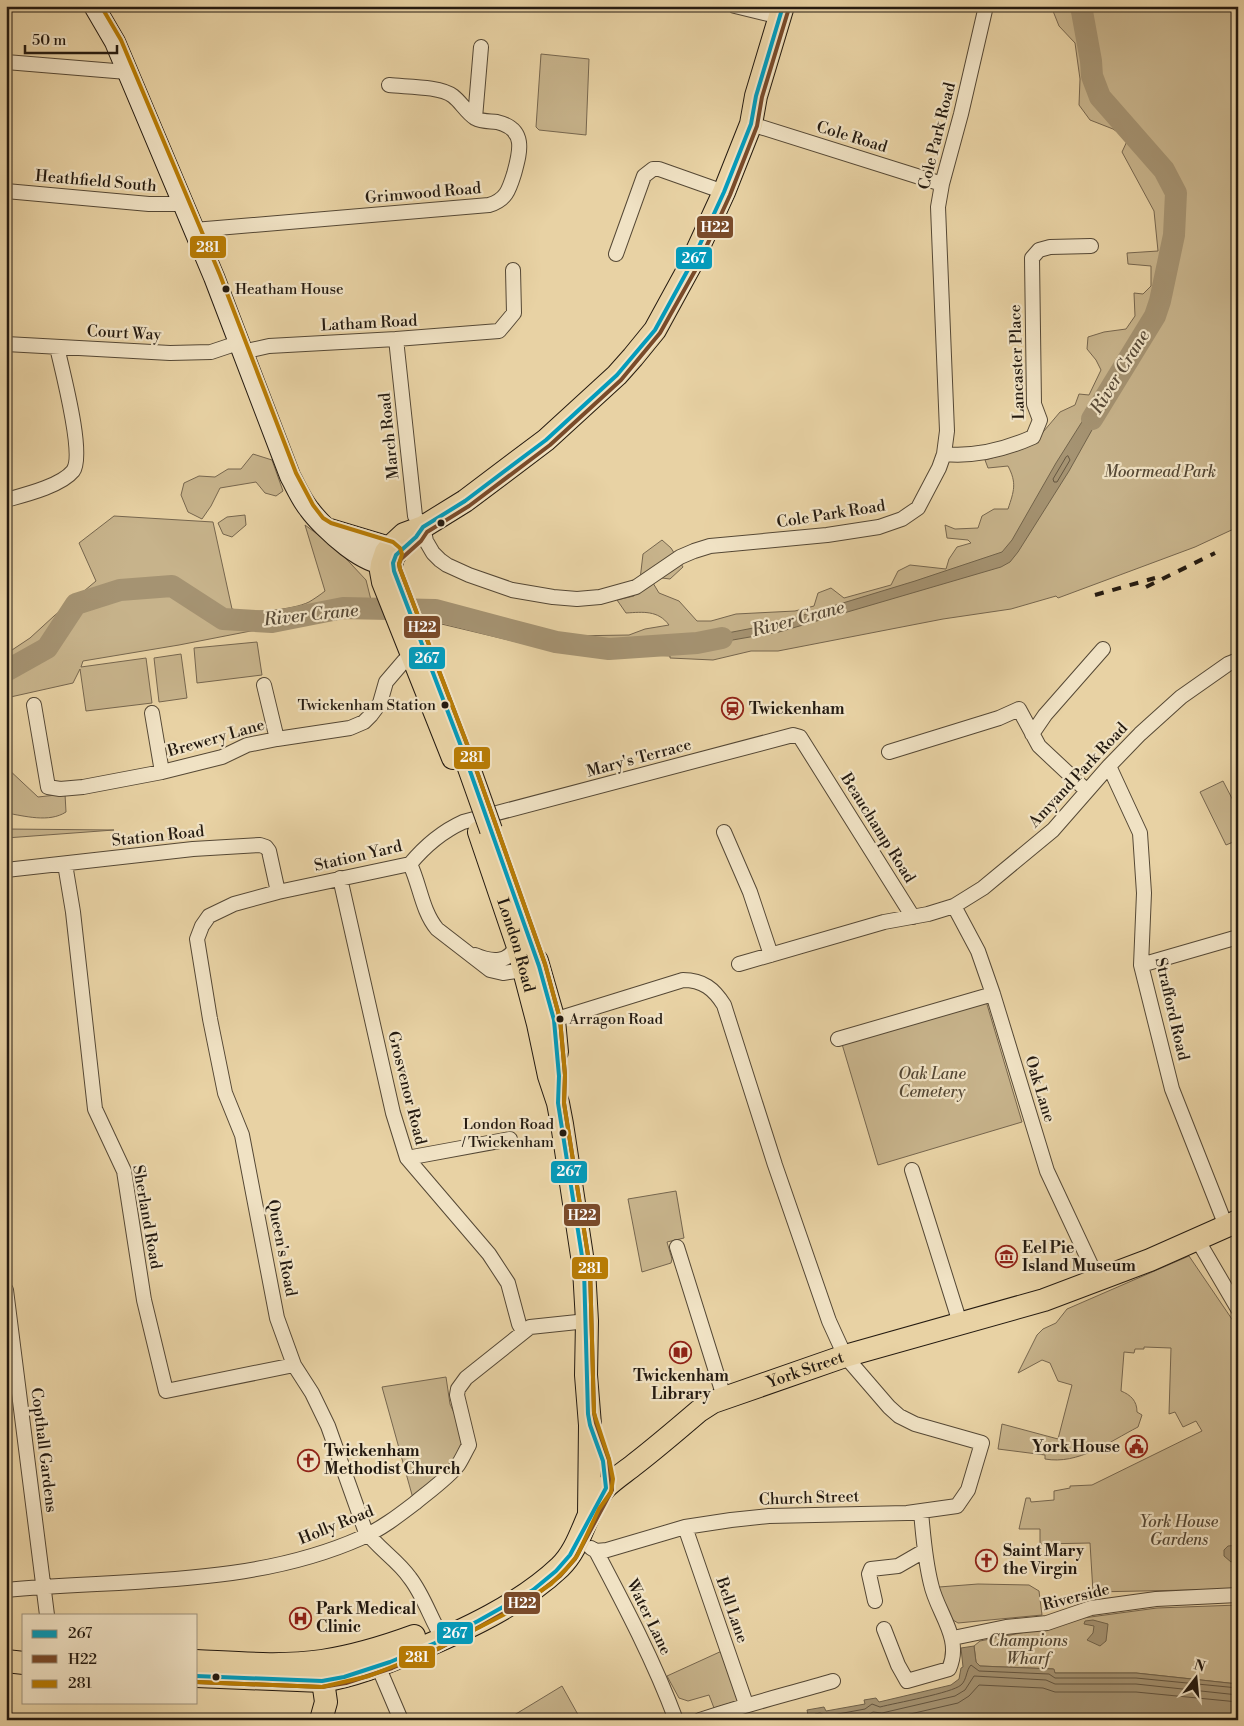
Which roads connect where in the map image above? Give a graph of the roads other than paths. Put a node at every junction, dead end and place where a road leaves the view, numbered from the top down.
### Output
1 (94, 6) edge
2 (735, 6) edge
3 (986, 6) edge
4 (782, 11) edge
5 (481, 47) dead end
6 (6, 62) edge
7 (127, 72) junction
8 (390, 85) dead end
9 (476, 118) junction
10 (751, 124) junction
11 (942, 184) junction
12 (6, 191) edge
13 (724, 192) junction
14 (183, 204) junction
15 (194, 230) junction
16 (1091, 246) dead end
17 (616, 254) dead end
18 (513, 270) dead end
19 (396, 340) junction
20 (6, 344) edge
21 (57, 347) junction
22 (240, 347) junction
23 (944, 454) junction
24 (6, 500) edge
25 (423, 527) junction
26 (390, 557) junction
27 (415, 646) junction
28 (1103, 649) dead end
29 (1238, 660) edge
30 (264, 684) dead end
31 (34, 705) dead end
32 (152, 713) dead end
33 (1032, 734) junction
34 (277, 738) junction
35 (889, 752) dead end
36 (813, 758) joint
37 (1109, 766) junction
38 (162, 772) junction
39 (1087, 791) junction
40 (478, 828) junction
41 (724, 832) dead end
42 (65, 864) junction
43 (410, 864) junction
44 (6, 870) edge
45 (340, 878) junction
46 (278, 892) junction
47 (954, 906) junction
48 (913, 917) junction
49 (1238, 937) edge
50 (517, 944) junction
51 (470, 953) junction
52 (770, 955) junction
53 (739, 964) dead end
54 (1141, 965) junction
55 (532, 968) junction
56 (993, 994) junction
57 (546, 1022) junction
58 (838, 1039) dead end
59 (510, 1139) dead end
60 (407, 1158) junction
61 (912, 1170) dead end
62 (1232, 1223) edge
63 (1197, 1240) junction
64 (677, 1247) dead end
65 (1098, 1280) junction
66 (6, 1290) edge
67 (1238, 1309) edge
68 (587, 1321) junction
69 (960, 1323) junction
70 (523, 1331) junction
71 (845, 1356) junction
72 (294, 1365) junction
73 (724, 1397) junction
74 (590, 1426) junction
75 (606, 1488) junction
76 (921, 1511) junction
77 (589, 1516) junction
78 (685, 1527) junction
79 (368, 1534) junction
80 (587, 1545) junction
81 (924, 1551) junction
82 (44, 1587) junction
83 (6, 1590) edge
84 (1238, 1595) edge
85 (875, 1602) dead end
86 (47, 1614) edge
87 (884, 1629) dead end
88 (439, 1633) junction
89 (953, 1638) junction
90 (6, 1648) edge
91 (22, 1649) edge
92 (6, 1661) edge
93 (198, 1661) edge
94 (22, 1662) edge
95 (378, 1666) junction
96 (322, 1671) junction
97 (198, 1676) edge
98 (833, 1680) dead end
99 (746, 1704) junction
100 (309, 1720) edge
101 (321, 1720) edge
102 (401, 1720) edge
103 (676, 1720) edge
104 (700, 1720) edge

1 - 7 main road
2 - 4 street
3 - 11 street, Cole Park Road
4 - 10 main road
5 - 9 street
6 - 7 street
7 - 14 main road
8 - 9 street
9 - 15 street, Grimwood Road
10 - 11 street, Cole Road
10 - 13 main road
11 - 23 street, Cole Park Road
12 - 14 street, Heathfield South
13 - 17 street
13 - 25 main road
14 - 15 main road
15 - 22 main road
16 - 23 street, Lancaster Place
18 - 19 street, Latham Road
19 - 22 street, Latham Road
19 - 25 street, March Road
20 - 21 street, Court Way
21 - 22 street, Court Way
21 - 24 street
22 - 26 main road
23 - 25 street, Cole Park Road
25 - 26 main road
26 - 27 main road, London Road
27 - 34 street, Brewery Lane
27 - 40 main road, London Road, bridge
28 - 33 street
29 - 37 street, Amyand Park Road
30 - 34 street
31 - 38 street, Brewery Lane
32 - 38 street
33 - 35 street
33 - 39 street
34 - 38 street, Brewery Lane
36 - 40 street, Mary's Terrace
36 - 48 street, Beauchamp Road
37 - 39 street, Amyand Park Road
37 - 54 street, Strafford Road
39 - 47 street, Amyand Park Road
40 - 43 street, Station Yard
40 - 50 main road, London Road
40 - 55 main road, London Road
41 - 52 street
42 - 44 street, Station Road
42 - 46 street, Station Road
42 - 72 street, Sherland Road
43 - 45 street, Station Yard
43 - 51 street
45 - 46 street, Station Yard
45 - 60 street, Grosvenor Road
46 - 72 street, Queen's Road
47 - 48 street, Amyand Park Road
47 - 56 street, Oak Lane
48 - 52 street, Amyand Park Road
49 - 54 street
50 - 51 street
50 - 55 main road, London Road
51 - 55 street
52 - 53 street, Amyand Park Road
54 - 62 street, Strafford Road
55 - 57 main road, London Road
56 - 58 street
56 - 65 street, Oak Lane
57 - 68 main road, London Road
57 - 71 street
59 - 60 street
60 - 70 street, Grosvenor Road
61 - 69 street
62 - 63 main road, York Street
63 - 65 main road, York Street
63 - 67 street
64 - 73 street
65 - 69 main road, York Street
66 - 82 street, Copthall Gardens
68 - 70 street, Holly Road
68 - 74 main road, London Road
69 - 71 main road, York Street
70 - 79 street, Holly Road
71 - 73 main road, York Street
71 - 76 street, Church Street
72 - 79 street, Queen's Road
73 - 75 main road, York Street
74 - 75 main road, London Road
74 - 77 main road, London Road
75 - 77 main road, London Road
76 - 78 street, Church Street
76 - 81 street
77 - 80 main road, London Road
78 - 80 street, Church Street
78 - 99 street, Bell Lane
79 - 82 street, Holly Road
79 - 88 street, Queen's Road
80 - 88 main road, London Road
80 - 103 street, Water Lane
81 - 85 street
81 - 89 street
82 - 83 street, Holly Road
82 - 86 street, Copthall Gardens
84 - 89 street, Riverside
87 - 89 street
88 - 95 main road
88 - 96 main road
90 - 91 main road
92 - 94 main road
93 - 96 main road
95 - 96 main road
95 - 102 street
96 - 97 main road
96 - 100 main road
96 - 101 main road
98 - 99 street
99 - 104 street

